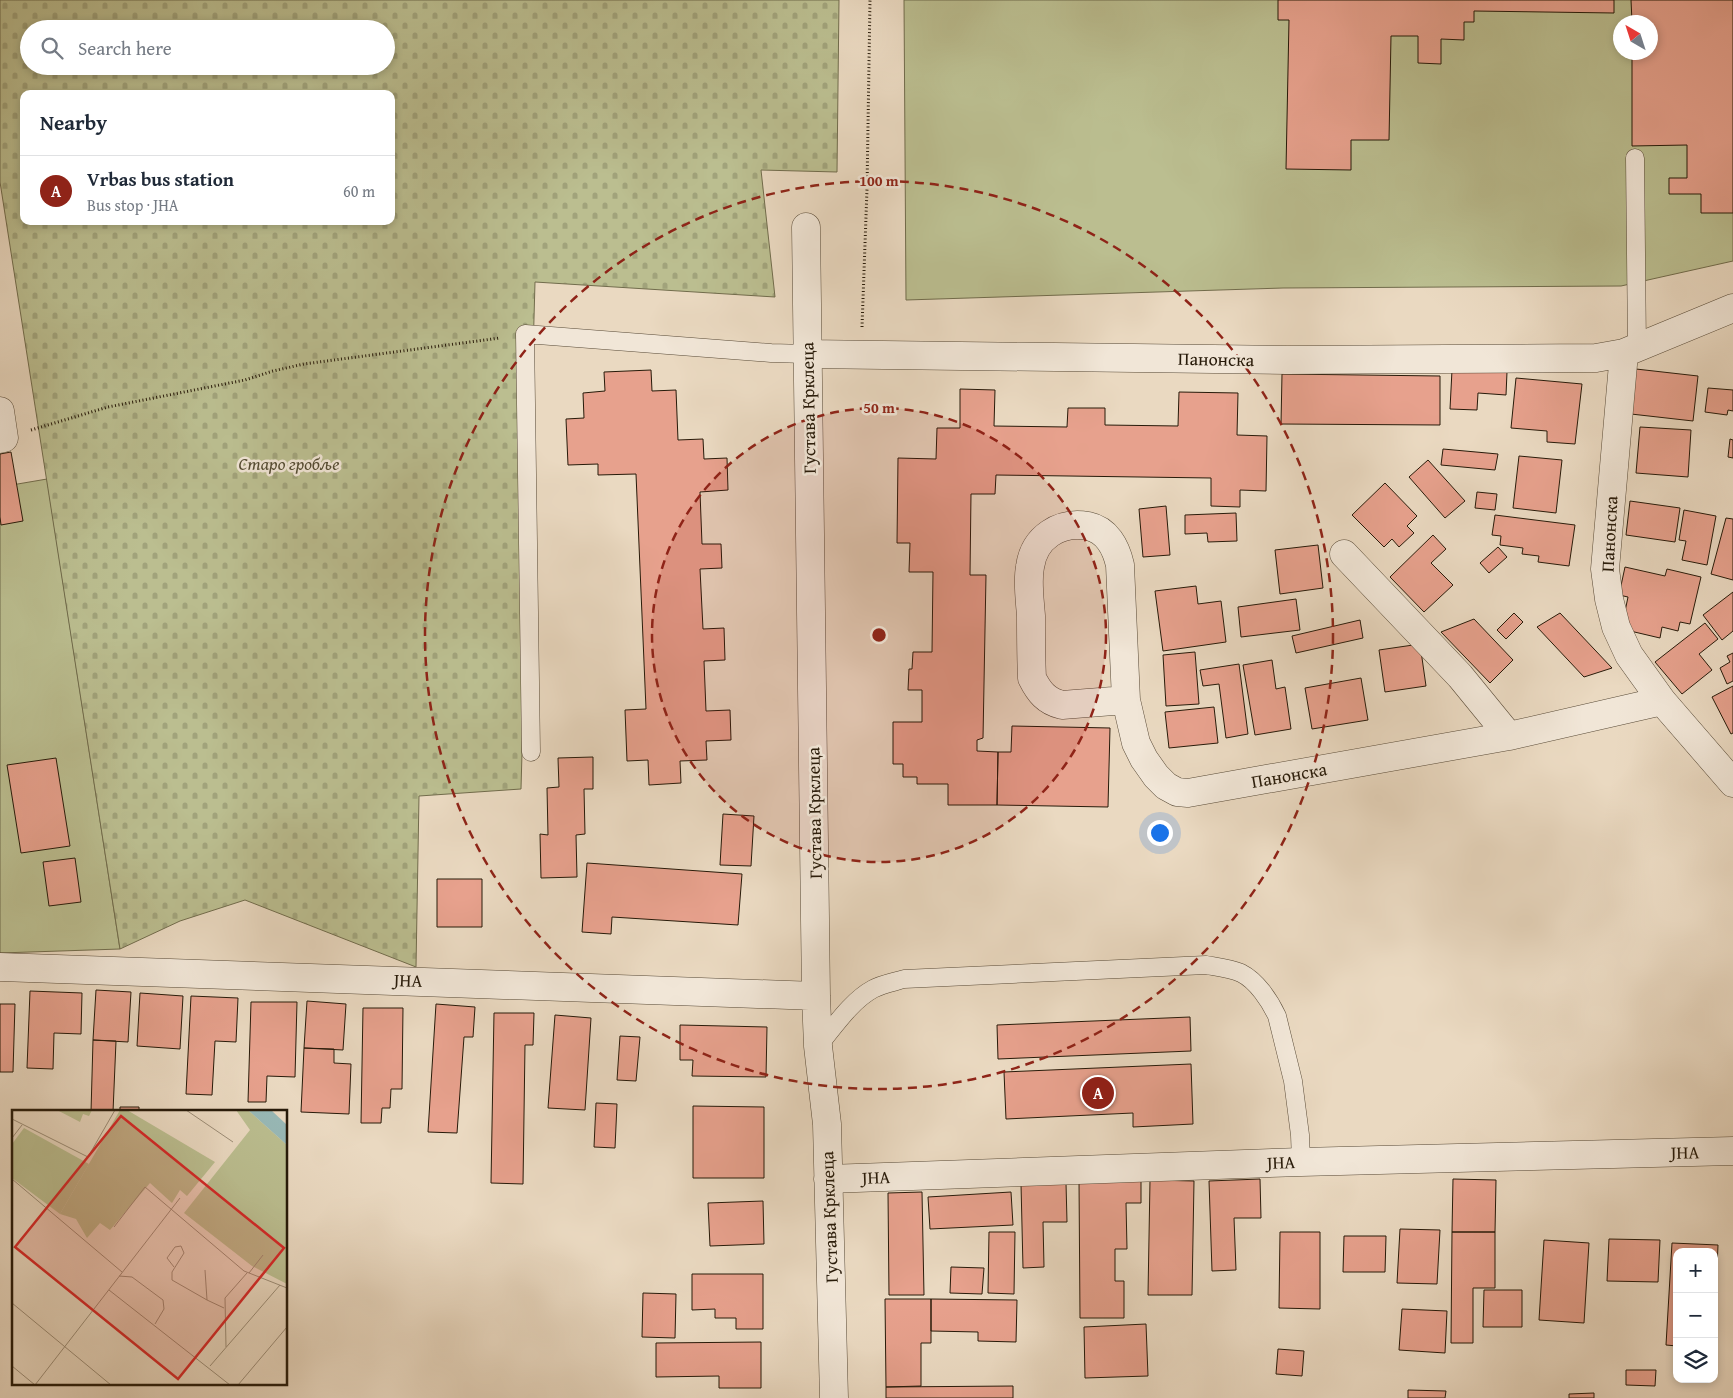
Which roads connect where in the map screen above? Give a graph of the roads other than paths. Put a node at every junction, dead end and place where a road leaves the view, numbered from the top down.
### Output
1 (1635, 158) dead end
2 (806, 226) dead end
3 (1733, 308) edge
4 (1630, 351) junction
5 (807, 354) junction
6 (1344, 554) dead end
7 (1126, 700) junction
8 (1662, 701) junction
9 (1509, 736) junction
10 (531, 752) dead end
11 (1733, 783) edge
12 (0, 967) edge
13 (816, 996) junction
14 (818, 1046) junction
15 (1733, 1151) edge
16 (1301, 1162) junction
17 (828, 1179) junction
18 (834, 1398) edge

1 - 4 lane
2 - 5 street, Густава Крклеца
3 - 4 street, Панонска
4 - 5 street, Панонска
4 - 8 street, Панонска
5 - 10 lane
5 - 13 street, Густава Крклеца
6 - 9 street
7 - 7 street, Панонска
7 - 9 street, Панонска
8 - 9 street, Панонска
8 - 11 street, Панонска
12 - 13 street, ЈНА
13 - 14 street, Густава Крклеца
14 - 16 lane
14 - 17 street, Густава Крклеца
15 - 16 street, ЈНА
16 - 17 street, ЈНА
17 - 18 street, Густава Крклеца

